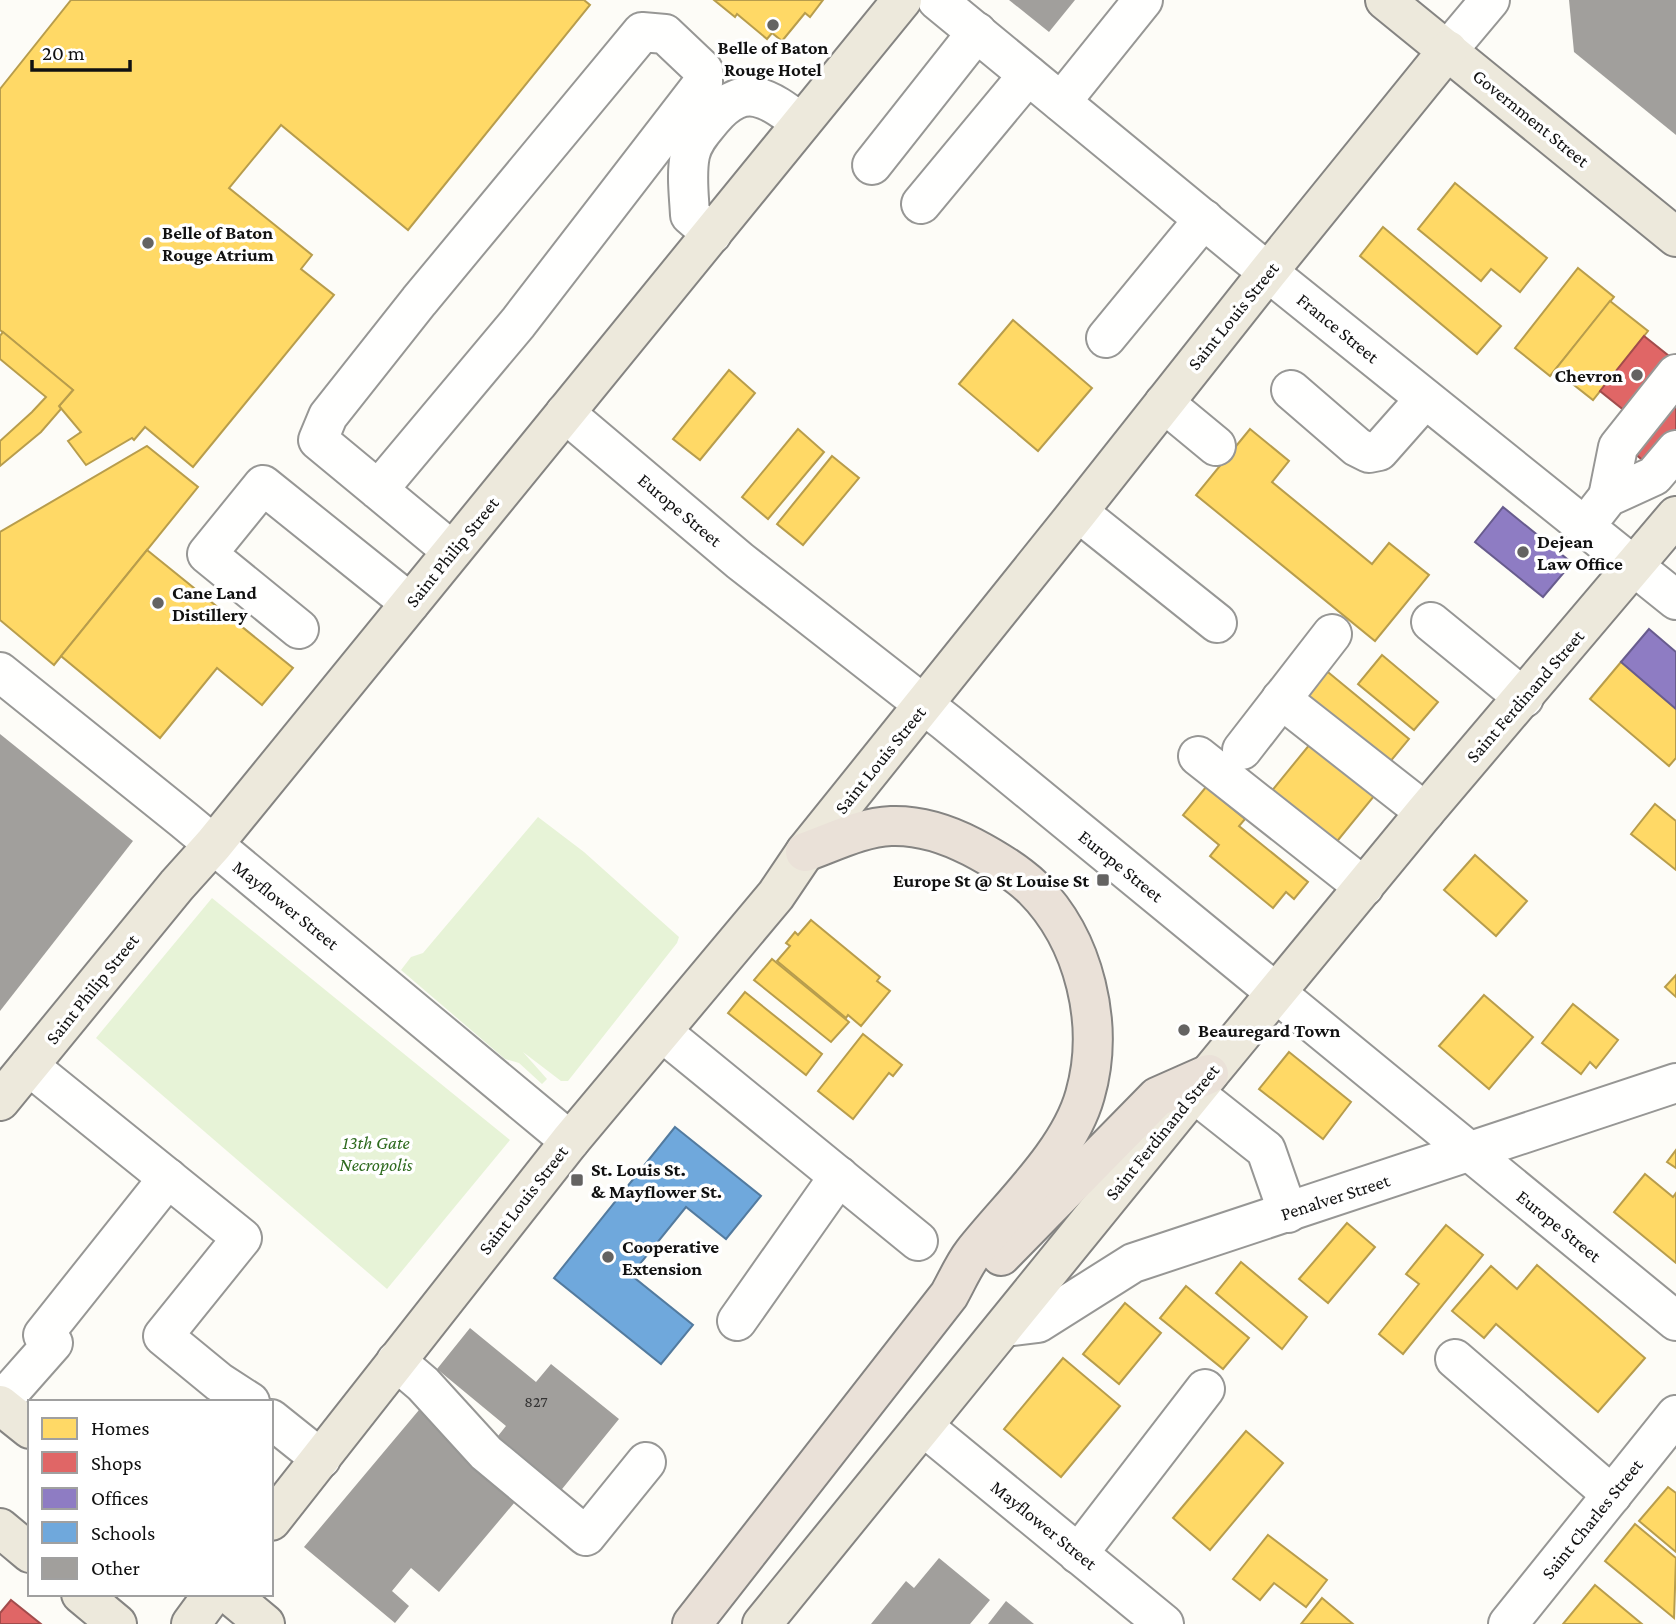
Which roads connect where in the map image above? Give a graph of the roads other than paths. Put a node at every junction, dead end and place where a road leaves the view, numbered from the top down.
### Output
1 (902, 0) edge
2 (937, 0) edge
3 (1143, 0) edge
4 (1385, 0) edge
5 (1490, 0) edge
6 (977, 32) junction
7 (1448, 50) junction
8 (1028, 75) junction
9 (1061, 102) junction
10 (801, 123) junction
11 (682, 135) junction
12 (872, 165) dead end
13 (921, 204) dead end
14 (1204, 219) junction
15 (712, 234) junction
16 (1676, 237) edge
17 (1268, 272) junction
18 (1106, 338) dead end
19 (1291, 390) dead end
20 (1666, 391) edge
21 (1425, 399) junction
22 (1164, 402) junction
23 (565, 412) junction
24 (1216, 446) dead end
25 (1670, 468) edge
26 (378, 490) junction
27 (1608, 497) junction
28 (1078, 512) junction
29 (1676, 516) edge
30 (1585, 526) junction
31 (452, 551) junction
32 (1635, 566) junction
33 (1676, 600) edge
34 (410, 603) junction
35 (1431, 622) dead end
36 (1217, 623) dead end
37 (299, 629) dead end
38 (1332, 634) dead end
39 (0, 672) edge
40 (1524, 698) junction
41 (1282, 699) junction
42 (924, 705) junction
43 (1242, 750) dead end
44 (1198, 756) dead end
45 (1425, 812) junction
46 (213, 845) junction
47 (805, 852) junction
48 (1364, 887) junction
49 (1276, 994) junction
50 (662, 1032) junction
51 (29, 1066) junction
52 (1202, 1083) junction
53 (1676, 1083) edge
54 (0, 1101) edge
55 (570, 1141) junction
56 (1469, 1152) junction
57 (839, 1176) junction
58 (168, 1178) junction
59 (1288, 1213) junction
60 (918, 1241) dead end
61 (949, 1295) junction
62 (737, 1321) dead end
63 (1676, 1321) edge
64 (1004, 1327) junction
65 (1455, 1359) dead end
66 (396, 1361) junction
67 (1205, 1389) dead end
68 (247, 1400) edge
69 (0, 1404) edge
70 (1676, 1415) edge
71 (273, 1421) edge
72 (923, 1426) junction
73 (28, 1427) edge
74 (321, 1460) junction
75 (646, 1462) dead end
76 (1612, 1495) junction
77 (273, 1519) edge
78 (1078, 1553) junction
79 (83, 1596) edge
80 (212, 1596) edge
81 (231, 1596) edge
82 (117, 1624) edge
83 (191, 1624) edge
84 (265, 1624) edge
85 (692, 1624) edge
86 (762, 1624) edge
87 (1164, 1624) edge
88 (1508, 1624) edge

1 - 10 main road, Saint Philip Street
2 - 6 street, France Street
3 - 9 street
4 - 7 main road, Government Street
5 - 7 street, Saint Louis Street
6 - 8 street, France Street
6 - 12 street
7 - 16 main road, Government Street
7 - 17 main road, Saint Louis Street
8 - 9 street, France Street
8 - 13 street
9 - 14 street, France Street
10 - 11 street
10 - 15 main road, Saint Philip Street
11 - 15 street
11 - 26 street
11 - 26 street
14 - 17 street, France Street
14 - 18 street
15 - 23 main road, Saint Philip Street
17 - 21 street, France Street
17 - 22 main road, Saint Louis Street
19 - 21 street
20 - 27 street
21 - 30 street, France Street
22 - 24 street
22 - 28 main road, Saint Louis Street
23 - 31 main road, Saint Philip Street
23 - 42 street, Europe Street
25 - 27 street
26 - 31 street
27 - 30 street
28 - 36 street
28 - 42 main road, Saint Louis Street
29 - 32 main road, Saint Ferdinand Street
30 - 32 street, France Street
31 - 34 main road, Saint Philip Street
32 - 33 street, France Street
32 - 40 main road, Saint Ferdinand Street
34 - 37 street
34 - 46 main road, Saint Philip Street
35 - 40 street
38 - 41 street
39 - 46 street, Mayflower Street
40 - 45 main road, Saint Ferdinand Street
41 - 43 street
41 - 45 street
42 - 47 main road, Saint Louis Street
42 - 49 street, Europe Street
44 - 48 street
45 - 48 main road, Saint Ferdinand Street
46 - 51 main road, Saint Philip Street
46 - 55 street, Mayflower Street
47 - 50 main road, Saint Louis Street
47 - 61 highway
48 - 49 main road, Saint Ferdinand Street
49 - 52 main road, Saint Ferdinand Street
49 - 56 street, Europe Street
50 - 55 main road, Saint Louis Street
50 - 57 street
51 - 54 main road, Saint Philip Street
51 - 58 street
52 - 59 street
52 - 61 highway
52 - 64 main road, Saint Ferdinand Street
53 - 56 street, Penalver Street
55 - 66 main road, Saint Louis Street
56 - 59 street, Penalver Street
56 - 63 street, Europe Street
57 - 60 street
57 - 62 street
58 - 68 street
58 - 69 street
59 - 64 street, Penalver Street
61 - 85 highway
64 - 72 main road, Saint Ferdinand Street
65 - 76 street
66 - 74 main road, Saint Louis Street
66 - 75 street
67 - 78 street
69 - 73 main road
70 - 76 street, Saint Charles Street
71 - 74 street
72 - 78 street, Mayflower Street
72 - 86 main road, Saint Ferdinand Street
74 - 77 main road, Saint Louis Street
76 - 88 street, Saint Charles Street
78 - 87 street, Mayflower Street
79 - 82 main road
80 - 83 main road
81 - 84 main road

